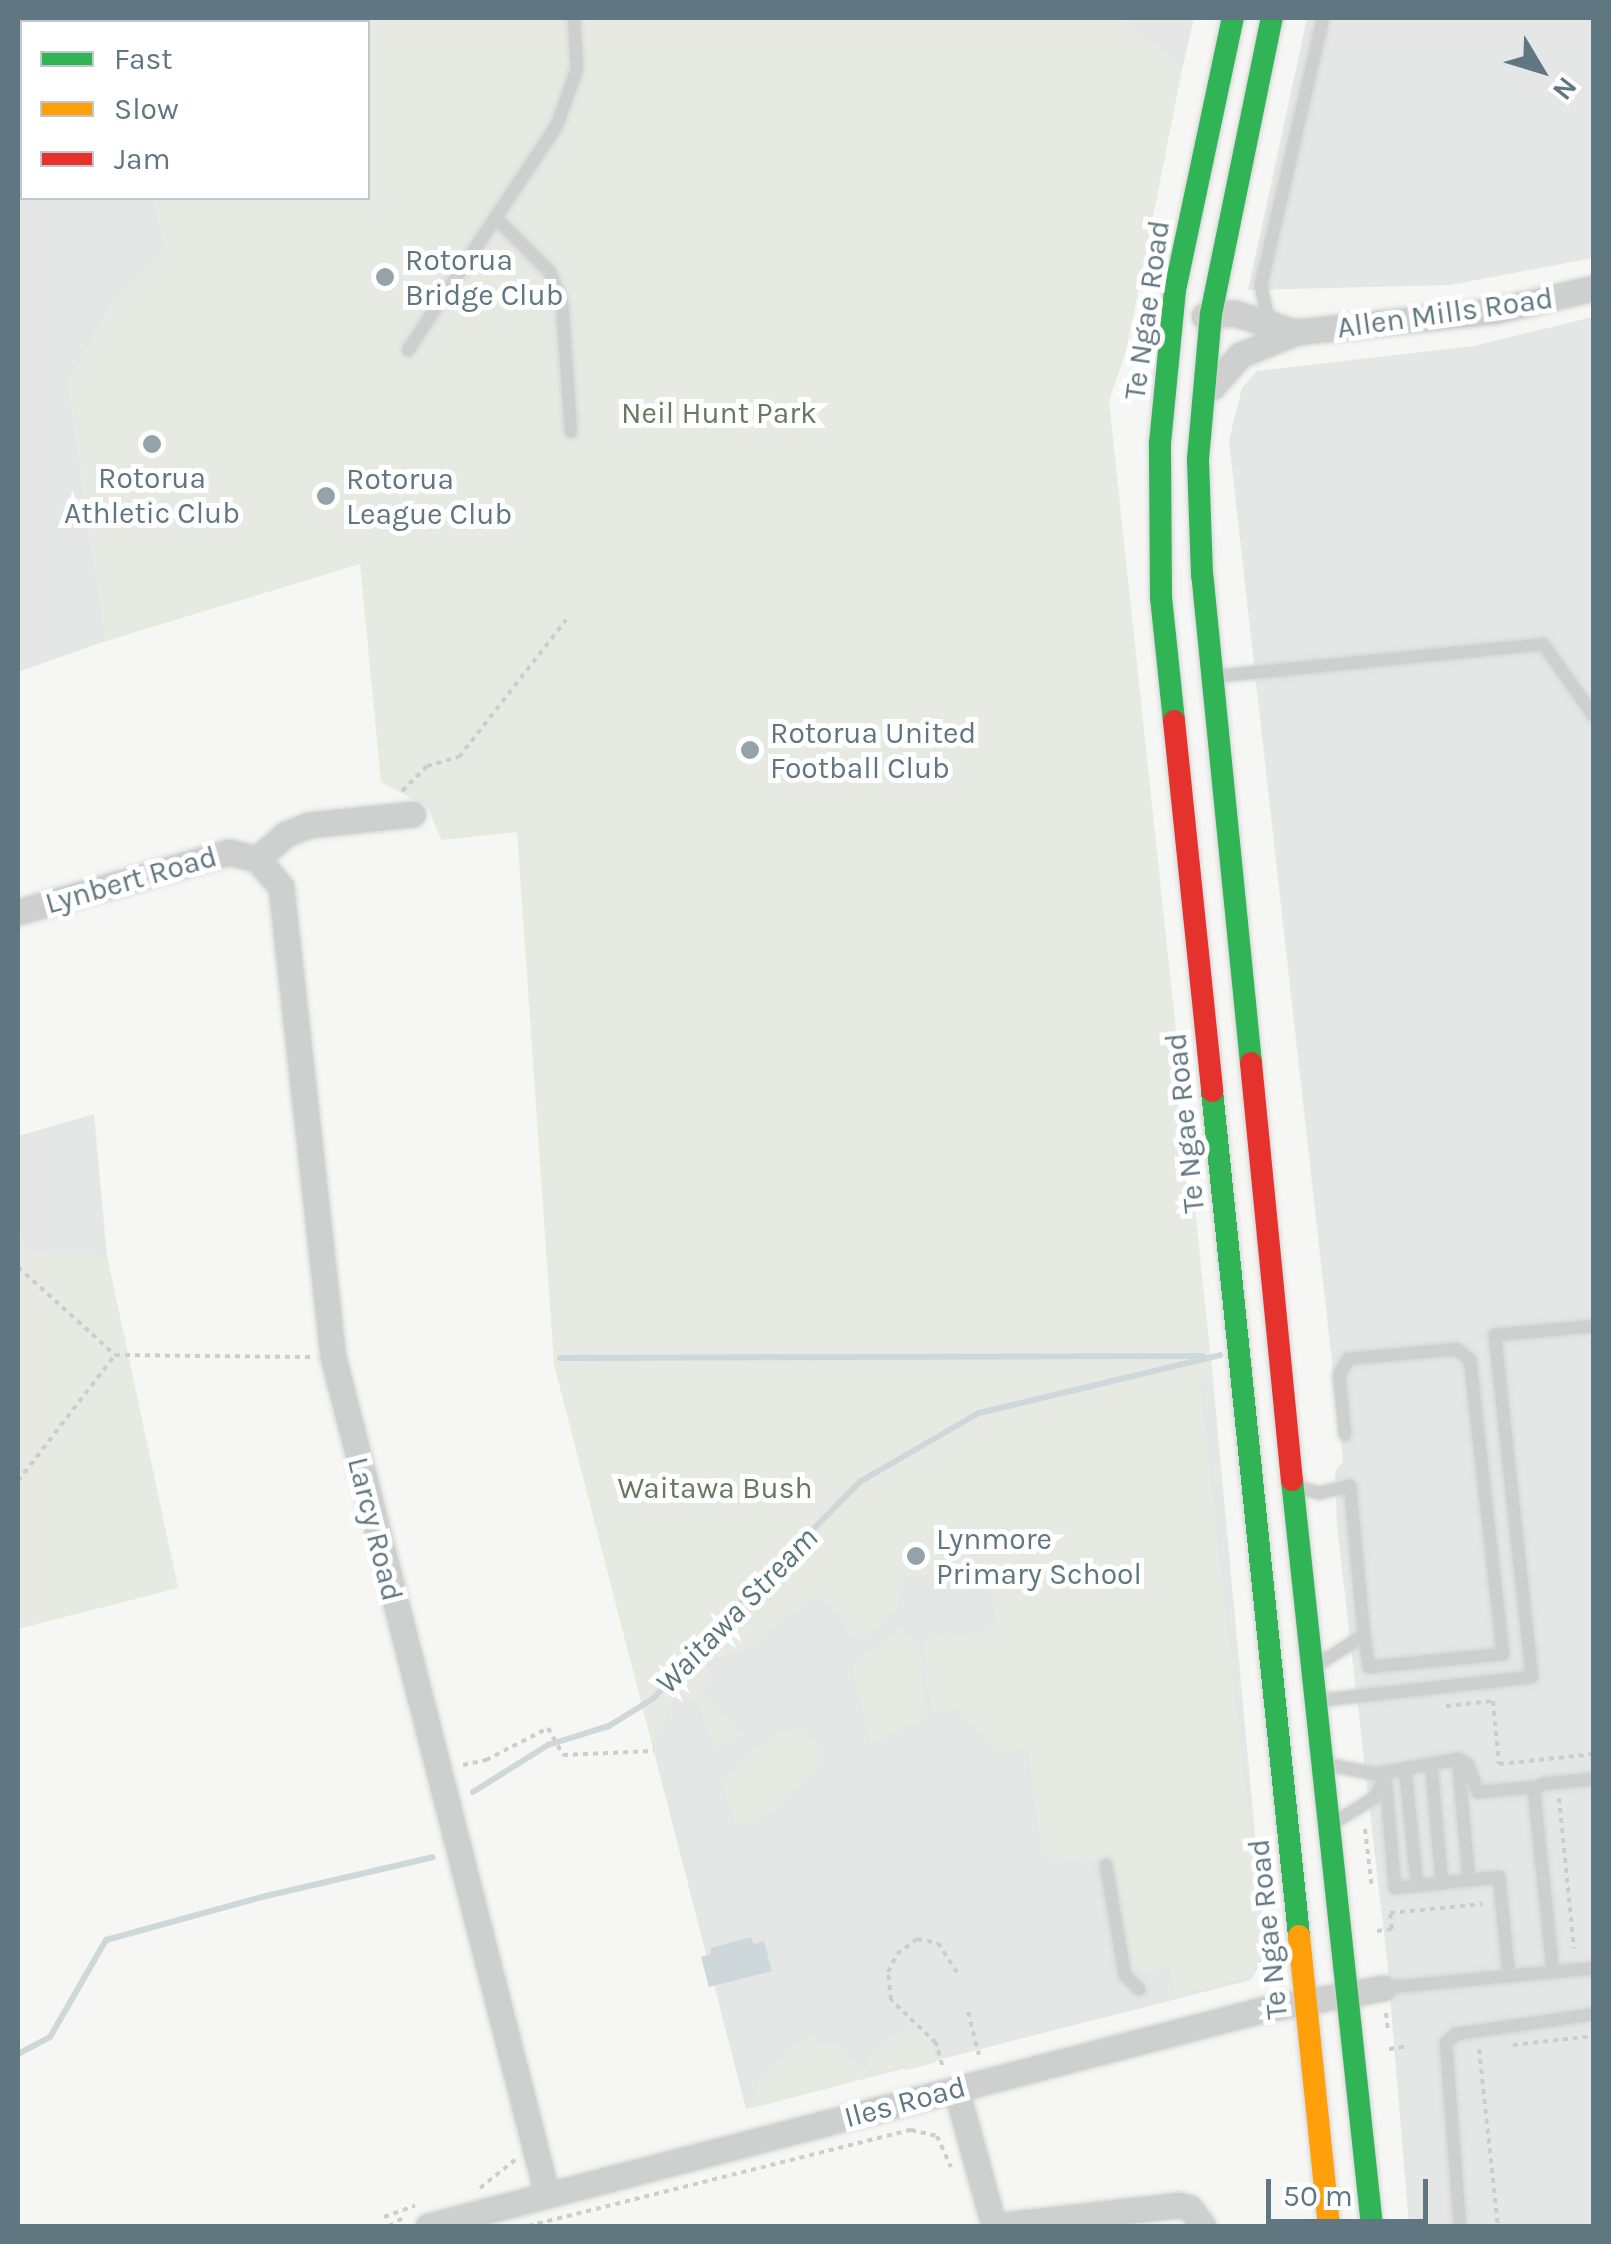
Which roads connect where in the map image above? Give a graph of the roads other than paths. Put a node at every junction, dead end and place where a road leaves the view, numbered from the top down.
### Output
1 (574, 18) edge
2 (1233, 18) edge
3 (1272, 18) edge
4 (1323, 18) edge
5 (496, 218) junction
6 (1216, 286) joint
7 (1594, 288) edge
8 (1223, 314) junction
9 (1296, 332) junction
10 (1169, 336) junction
11 (408, 350) dead end
12 (1202, 409) junction
13 (571, 432) dead end
14 (1212, 677) junction
15 (1594, 716) edge
16 (403, 805) road end
17 (258, 858) junction
18 (18, 912) edge
19 (1594, 1326) edge
20 (1345, 1434) dead end
21 (1292, 1486) junction
22 (1364, 1636) junction
23 (1311, 1668) junction
24 (1315, 1701) junction
25 (1458, 1759) junction
26 (1322, 1762) junction
27 (1430, 1764) junction
28 (1405, 1768) junction
29 (1384, 1772) junction
30 (1593, 1780) edge
31 (1536, 1787) junction
32 (1330, 1826) junction
33 (1106, 1865) dead end
34 (1469, 1880) junction
35 (1442, 1883) junction
36 (1417, 1886) junction
37 (1594, 1968) edge
38 (1553, 1972) junction
39 (1509, 1976) junction
40 (1383, 1988) joint
41 (1139, 1989) dead end
42 (1348, 1994) junction
43 (1308, 2000) junction
44 (1594, 2014) edge
45 (956, 2089) junction
46 (547, 2195) junction
47 (423, 2216) edge
48 (994, 2226) edge
49 (1203, 2226) edge
50 (1330, 2226) edge
51 (1372, 2226) edge
52 (1460, 2226) edge

1 - 5 lane
2 - 10 highway, Te Ngae Road
3 - 6 highway
4 - 9 lane
5 - 11 lane
5 - 13 lane
6 - 8 street
7 - 9 street, Allen Mills Road
8 - 9 street, Allen Mills Road
8 - 10 street
8 - 12 highway
9 - 12 street, Allen Mills Road
10 - 43 highway, Te Ngae Road
12 - 14 highway
14 - 15 lane
14 - 21 highway
16 - 17 street, Lynbert Road
17 - 18 street, Lynbert Road
17 - 46 street, Larcy Road
19 - 24 lane
20 - 22 lane
21 - 22 lane
21 - 23 highway
22 - 23 lane
23 - 24 highway
24 - 26 highway
25 - 27 lane
25 - 31 lane
25 - 34 lane
26 - 29 lane
26 - 32 highway
27 - 28 lane
27 - 35 lane
28 - 29 lane
28 - 36 lane
29 - 32 lane
29 - 36 lane
30 - 31 lane
31 - 38 lane
32 - 42 highway
33 - 41 lane
34 - 35 lane
34 - 39 lane
35 - 36 lane
37 - 38 lane
38 - 39 lane
39 - 40 lane
40 - 42 street, Iles Road
42 - 43 street, Iles Road
42 - 51 highway
43 - 45 street, Iles Road
43 - 50 highway, Te Ngae Road
44 - 52 lane
45 - 46 street, Iles Road
45 - 48 street
46 - 47 street, Iles Road
48 - 49 street

